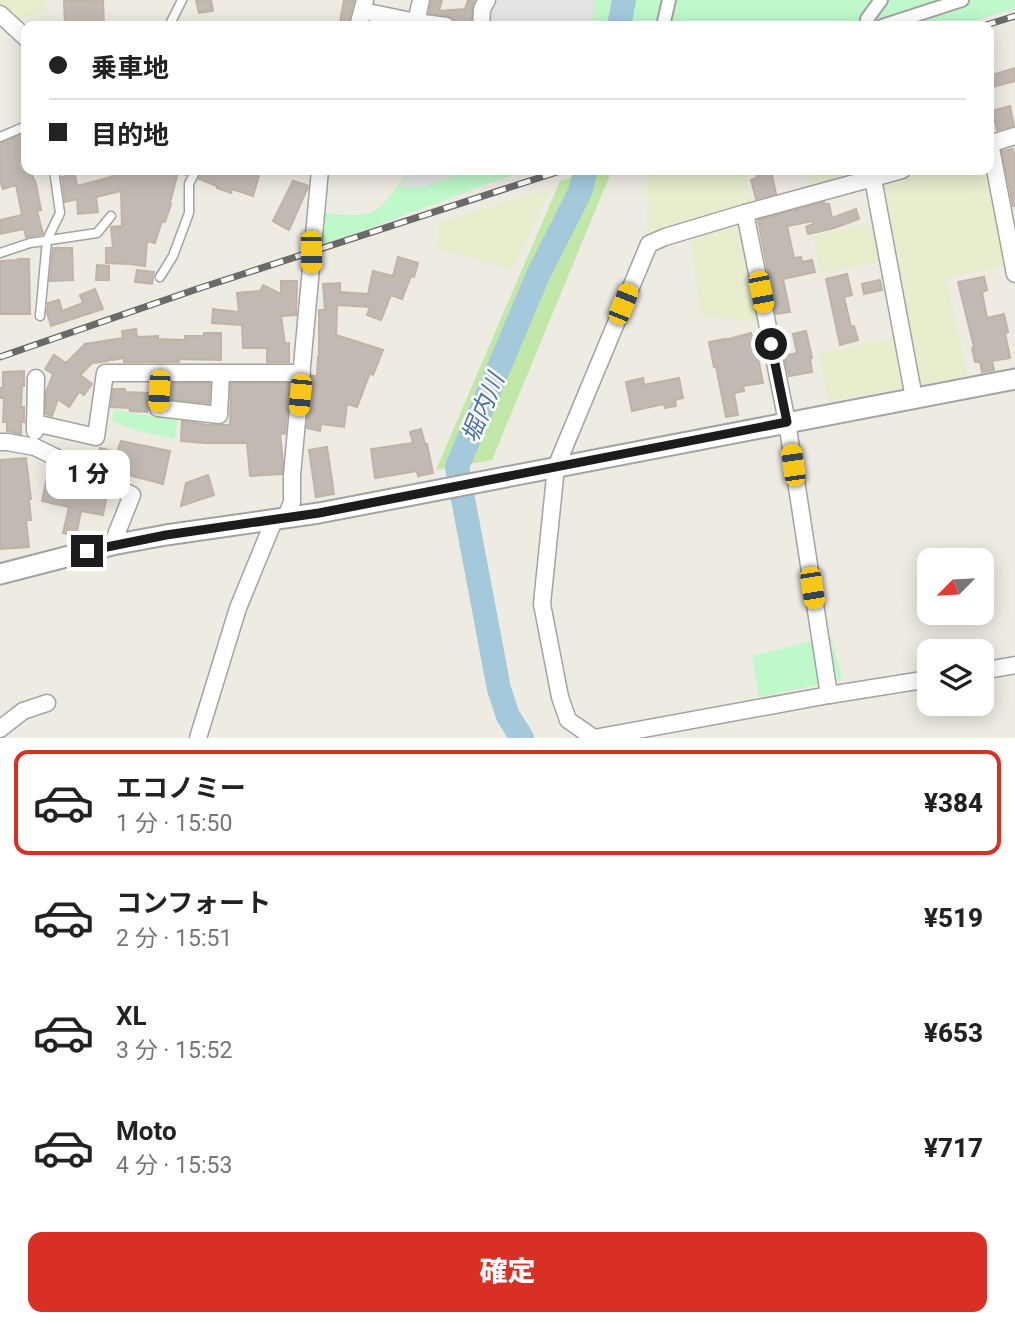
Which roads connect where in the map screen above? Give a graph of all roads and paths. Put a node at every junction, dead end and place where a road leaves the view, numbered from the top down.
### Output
1 (182, 0) edge
2 (421, 0) edge
3 (487, 0) edge
4 (669, 0) edge
5 (881, 0) edge
6 (962, 0) edge
7 (362, 12) edge
8 (0, 14) edge
9 (172, 21) edge
10 (411, 21) edge
11 (416, 21) edge
12 (481, 21) edge
13 (666, 21) edge
14 (868, 21) edge
15 (897, 21) edge
16 (21, 33) edge
17 (21, 128) edge
18 (1015, 136) edge
19 (0, 137) edge
20 (994, 142) edge
21 (994, 169) edge
22 (55, 175) edge
23 (194, 175) edge
24 (320, 175) edge
25 (886, 175) edge
26 (873, 179) junction
27 (745, 213) junction
28 (111, 216) dead end
29 (47, 240) junction
30 (0, 253) edge
31 (1015, 274) edge
32 (160, 277) dead end
33 (40, 316) dead end
34 (160, 373) junction
35 (221, 373) junction
36 (302, 373) junction
37 (36, 378) dead end
38 (1015, 379) edge
39 (914, 398) junction
40 (787, 422) junction
41 (35, 423) junction
42 (0, 442) edge
43 (35, 447) junction
44 (556, 467) junction
45 (280, 518) junction
46 (112, 545) junction
47 (0, 574) edge
48 (1015, 665) edge
49 (994, 669) edge
50 (917, 681) edge
51 (829, 695) junction
52 (47, 703) dead end
53 (0, 729) edge
54 (198, 738) edge

1 - 9 lane
2 - 11 street
3 - 12 street
4 - 13 street
5 - 14 street
6 - 15 street
7 - 10 street
8 - 16 street
17 - 19 lane
18 - 20 street
21 - 31 street
22 - 29 lane
23 - 32 lane
24 - 36 street
25 - 26 street
26 - 27 street
26 - 39 street
27 - 40 street
27 - 44 street
28 - 29 lane
29 - 30 lane
29 - 33 lane
34 - 35 street
34 - 35 street
34 - 41 street
35 - 36 street
36 - 45 street
37 - 41 street
38 - 39 street
39 - 40 street
40 - 44 street
40 - 51 street
41 - 43 street
42 - 43 street
43 - 46 street
44 - 45 street
44 - 51 street
45 - 46 street
45 - 54 street
46 - 47 street
48 - 49 street
50 - 51 street
52 - 53 street

